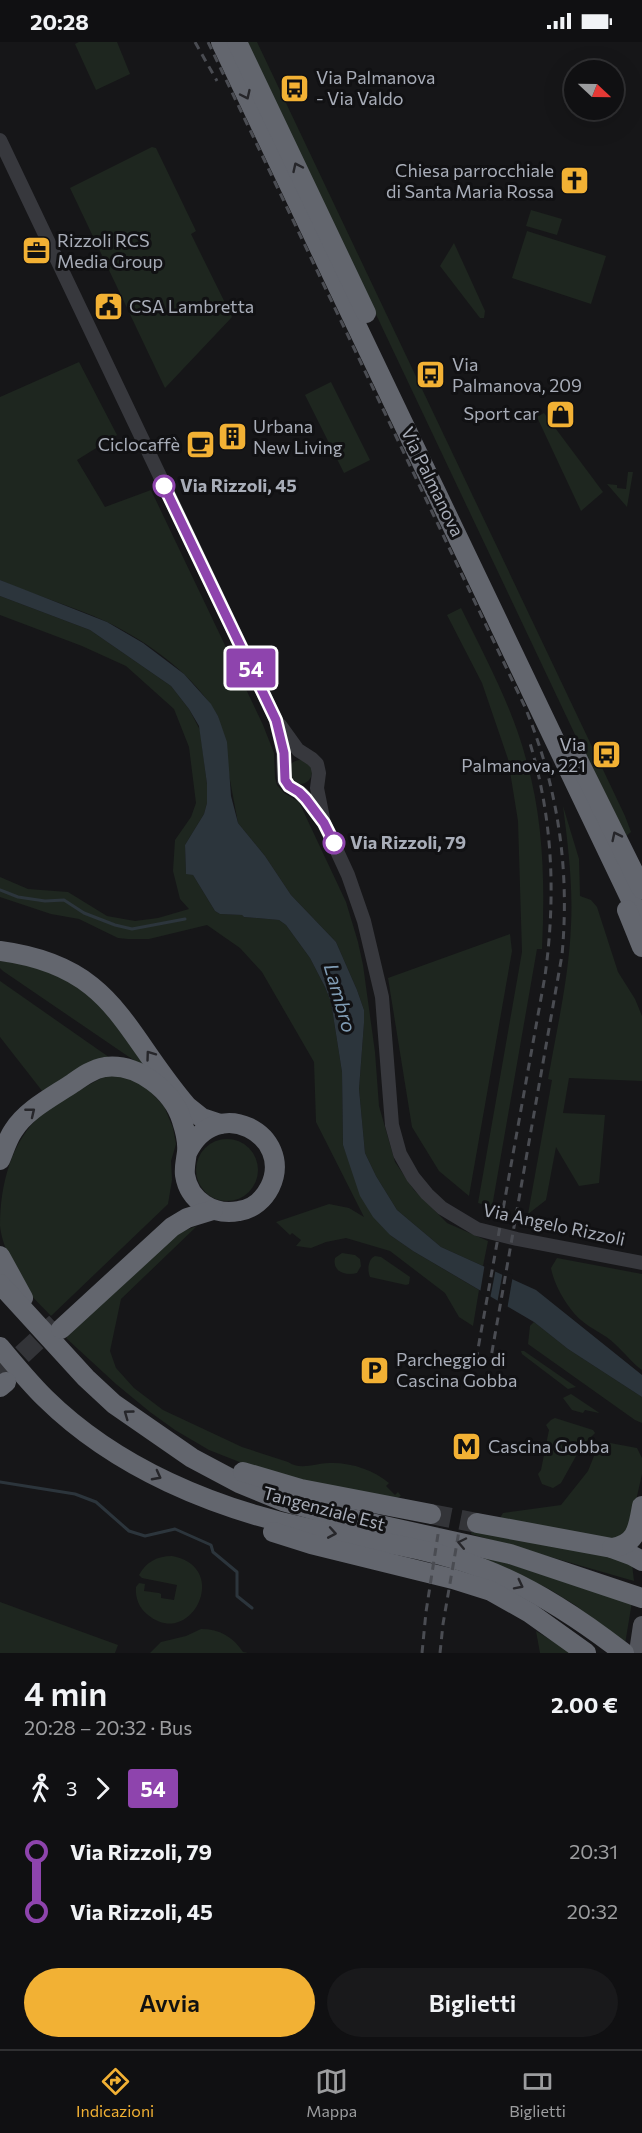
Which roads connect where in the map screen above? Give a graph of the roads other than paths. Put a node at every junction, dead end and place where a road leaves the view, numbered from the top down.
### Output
1 (221, 42) edge
2 (237, 42) edge
3 (0, 140) edge
4 (276, 720) junction
5 (307, 756) junction
6 (284, 768) junction
7 (318, 778) junction
8 (295, 789) junction
9 (324, 823) junction
10 (616, 870) junction
11 (642, 888) edge
12 (642, 923) edge
13 (642, 947) edge
14 (0, 951) edge
15 (220, 1124) junction
16 (187, 1153) junction
17 (0, 1160) edge
18 (187, 1181) junction
19 (213, 1210) junction
20 (0, 1256) edge
21 (642, 1263) edge
22 (0, 1284) edge
23 (55, 1330) junction
24 (0, 1347) edge
25 (2, 1378) edge
26 (56, 1408) junction
27 (176, 1447) junction
28 (195, 1495) junction
29 (642, 1506) edge
30 (431, 1514) tunnel mouth
31 (477, 1523) tunnel mouth
32 (612, 1548) junction
33 (642, 1562) edge
34 (638, 1592) edge
35 (642, 1625) edge
36 (628, 1652) edge
37 (586, 1653) edge

1 -> 10 highway, Via Palmanova
11 -> 2 highway, Via Palmanova
3 - 4 street, Via Angelo Rizzoli
4 - 5 street, Via Angelo Rizzoli
4 - 6 street, Via Angelo Rizzoli
5 - 6 street
5 - 7 street, Via Angelo Rizzoli
6 - 8 street, Via Angelo Rizzoli
7 - 8 street
7 - 9 street, Via Angelo Rizzoli
8 - 9 street, Via Angelo Rizzoli
9 - 21 street, Via Angelo Rizzoli
10 - 12 highway, Via Palmanova
10 - 13 highway
15 -> 14 highway
15 - 16 highway
15 - 19 highway
17 -> 16 highway
16 - 18 highway
18 - 19 highway
18 - 23 highway
19 - 23 highway
20 - 23 highway
22 - 23 highway, Tangenziale Est
27 -> 23 highway, Tangenziale Est
24 - 26 highway, Tangenziale Est
25 - 26 highway
26 -> 28 highway, Tangenziale Est
27 - 30 highway
34 -> 27 highway, Tangenziale Est
28 -> 36 highway, Tangenziale Est
28 - 37 highway
29 - 32 highway
31 - 32 highway
32 - 33 highway
35 - 36 main road

